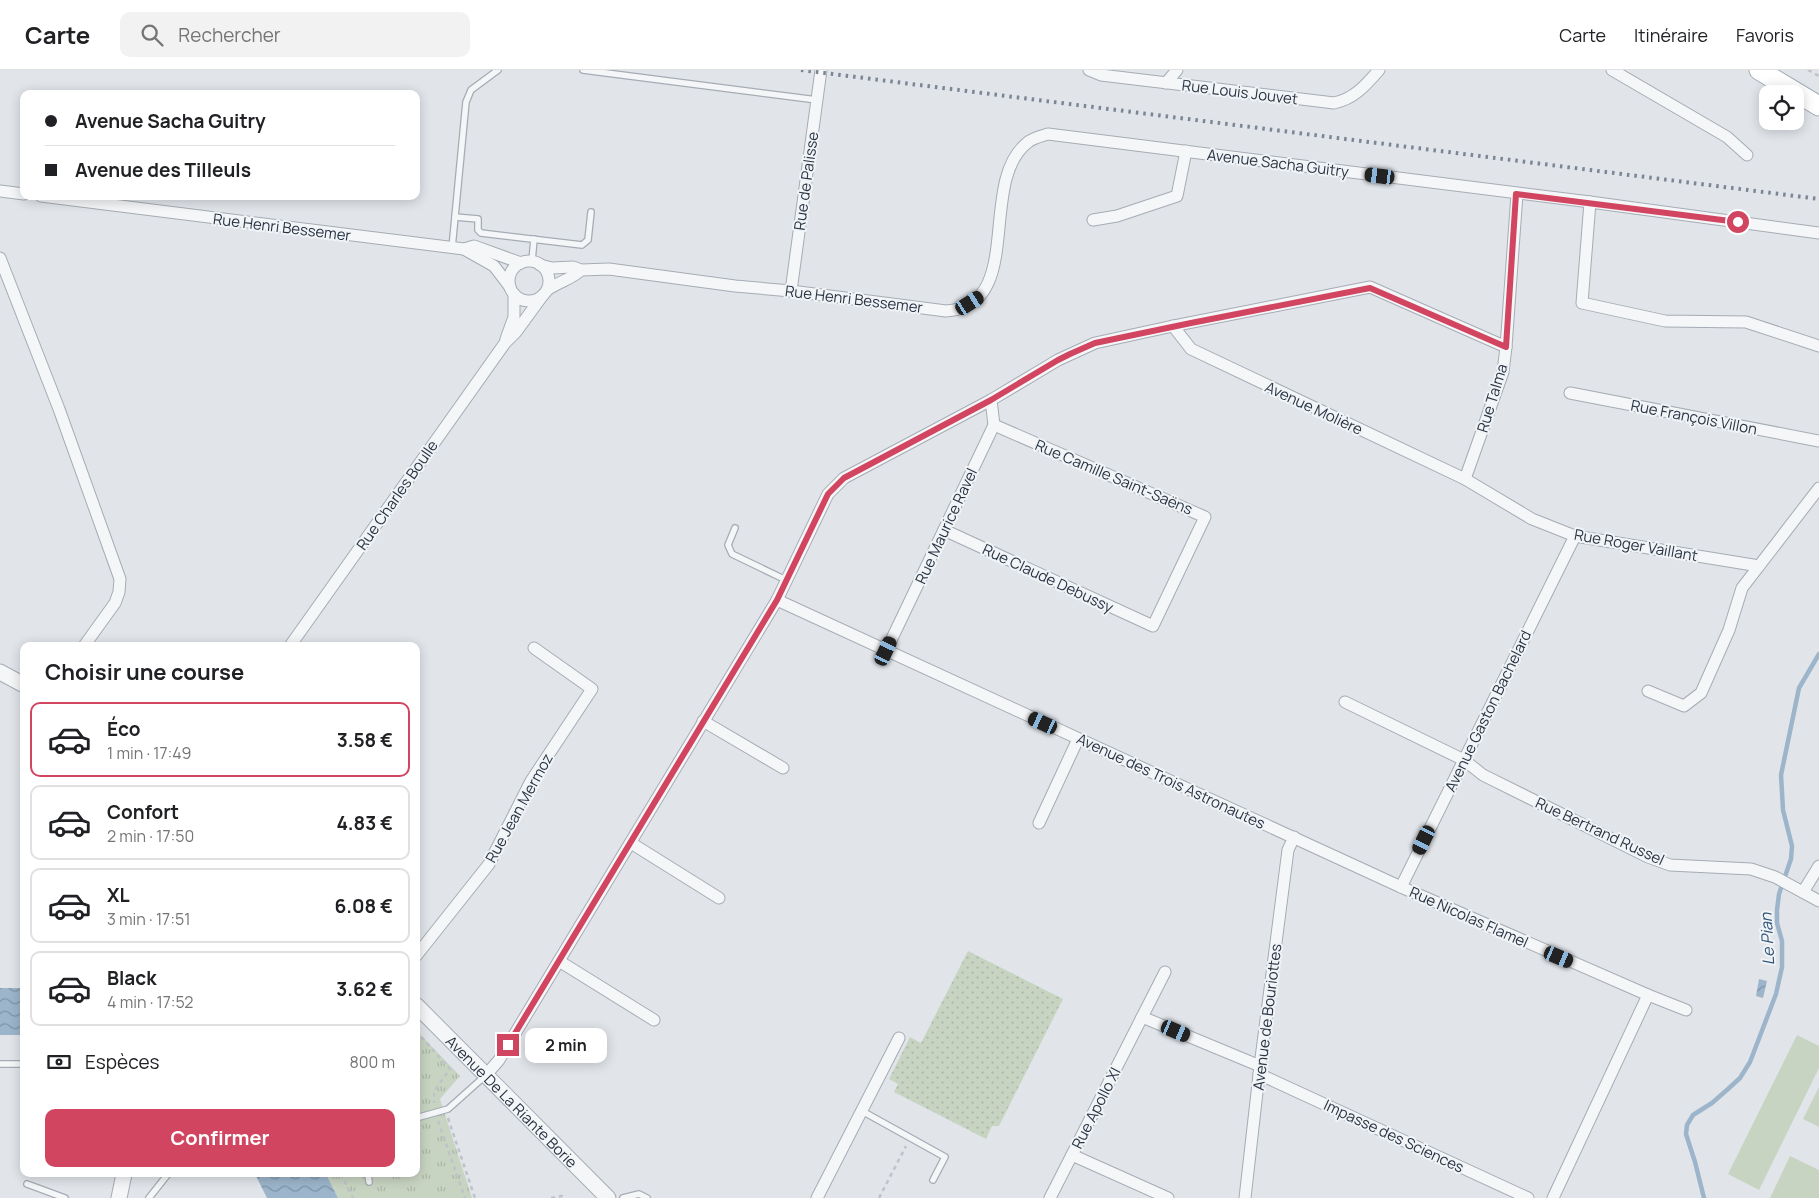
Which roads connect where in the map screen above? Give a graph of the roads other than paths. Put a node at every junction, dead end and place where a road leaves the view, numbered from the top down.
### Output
1 (498, 70) edge
2 (583, 70) edge
3 (821, 70) edge
4 (1089, 70) edge
5 (1177, 70) edge
6 (1379, 70) edge
7 (1612, 70) edge
8 (1759, 70) edge
9 (1784, 70) edge
10 (1166, 83) junction
11 (1819, 90) edge
12 (817, 100) junction
13 (1819, 106) edge
14 (1186, 151) junction
15 (1747, 154) dead end
16 (1013, 158) joint
17 (0, 191) edge
18 (20, 194) edge
19 (1516, 194) junction
20 (73, 200) edge
21 (1590, 202) junction
22 (592, 212) dead end
23 (455, 217) junction
24 (1093, 220) dead end
25 (1819, 233) edge
26 (534, 239) junction
27 (452, 248) junction
28 (464, 249) junction
29 (0, 258) edge
30 (531, 263) junction
31 (581, 270) junction
32 (513, 291) junction
33 (791, 291) junction
34 (545, 292) junction
35 (1173, 326) junction
36 (505, 343) junction
37 (1819, 346) edge
38 (1506, 347) junction
39 (1570, 393) dead end
40 (991, 400) junction
41 (994, 425) junction
42 (1819, 441) edge
43 (1464, 479) junction
44 (1819, 488) edge
45 (735, 528) dead end
46 (944, 530) junction
47 (1575, 536) junction
48 (1760, 566) junction
49 (786, 580) junction
50 (777, 600) junction
51 (1153, 626) joint
52 (87, 642) edge
53 (293, 642) edge
54 (534, 648) dead end
55 (886, 651) junction
56 (0, 672) edge
57 (20, 683) edge
58 (1648, 691) dead end
59 (1345, 702) dead end
60 (703, 721) junction
61 (1078, 739) junction
62 (1464, 760) junction
63 (783, 768) dead end
64 (1039, 823) dead end
65 (1294, 837) junction
66 (631, 843) junction
67 (1819, 866) edge
68 (1401, 887) junction
69 (1803, 892) junction
70 (720, 898) dead end
71 (1819, 901) edge
72 (420, 951) edge
73 (559, 961) junction
74 (1165, 972) dead end
75 (1648, 995) junction
76 (420, 1009) edge
77 (1686, 1010) dead end
78 (1142, 1017) junction
79 (654, 1020) dead end
80 (899, 1038) dead end
81 (0, 1064) edge
82 (20, 1064) edge
83 (1260, 1070) junction
84 (486, 1075) junction
85 (862, 1111) junction
86 (420, 1117) edge
87 (1072, 1155) junction
88 (123, 1177) edge
89 (166, 1177) edge
90 (368, 1177) edge
91 (932, 1180) dead end
92 (369, 1182) dead end
93 (27, 1184) dead end
94 (65, 1198) edge
95 (119, 1198) edge
96 (149, 1198) edge
97 (608, 1198) edge
98 (623, 1198) edge
99 (647, 1198) edge
100 (817, 1198) edge
101 (1050, 1198) edge
102 (1168, 1198) edge
103 (1245, 1198) edge
104 (1528, 1198) edge
105 (1553, 1198) edge

1 - 23 lane
2 - 12 lane
3 - 12 street, Rue de Palisse
4 - 10 street, Rue Louis Jouvet
5 - 10 street
6 - 10 street, Rue Louis Jouvet
7 - 15 street
8 - 13 main road
9 - 11 main road
12 - 33 street, Rue de Palisse
14 - 16 street, Avenue Sacha Guitry
14 - 19 street, Avenue Sacha Guitry
14 - 24 street
16 - 33 street, Rue Henri Bessemer
17 - 18 street
19 - 21 street, Avenue Sacha Guitry
19 - 38 street, Rue Talma
20 - 27 street, Rue Henri Bessemer
21 - 25 street, Avenue Sacha Guitry
21 - 37 street
22 - 26 lane
23 - 26 lane
23 - 27 lane
26 - 30 lane
27 - 28 street, Rue Henri Bessemer
28 - 30 street, Rue Henri Bessemer
28 - 32 street
29 - 52 street
30 - 31 street, Rue Henri Bessemer
30 - 32 street
30 - 34 street
31 - 33 street, Rue Henri Bessemer
31 - 34 street, Rue Henri Bessemer
32 - 34 street, Rue Henri Bessemer
32 - 36 street, Rue Charles Boulle
34 - 36 street, Rue Charles Boulle
35 - 38 street
35 - 40 street
35 - 43 street, Avenue Molière
36 - 53 street, Rue Charles Boulle
38 - 43 street, Rue Talma
39 - 42 street, Rue François Villon
40 - 41 street
40 - 49 street
41 - 46 street, Rue Maurice Ravel
41 - 51 street, Rue Camille Saint-Saëns
43 - 47 street, Rue Roger Vaillant
44 - 48 street
45 - 49 lane
46 - 51 street, Rue Claude Debussy
46 - 55 street, Rue Maurice Ravel
47 - 48 street, Rue Roger Vaillant
47 - 62 street, Avenue Gaston Bachelard
48 - 58 street
49 - 50 street
50 - 55 street, Avenue des Trois Astronautes
50 - 60 street
54 - 72 street, Rue Jean Mermoz
55 - 61 street, Avenue des Trois Astronautes
56 - 57 street
59 - 62 street, Rue Bertrand Russel
60 - 63 street
60 - 66 street
61 - 64 street
61 - 65 street, Avenue des Trois Astronautes
62 - 68 street, Avenue Gaston Bachelard
62 - 69 street, Rue Bertrand Russel
65 - 68 street, Avenue des Trois Astronautes
65 - 83 street, Avenue de Bouriottes
66 - 70 street
66 - 73 street
67 - 69 street
68 - 75 street, Rue Nicolas Flamel
69 - 71 street, Rue Bertrand Russel
73 - 79 street
73 - 84 street
74 - 78 street, Rue Apollo XI
75 - 77 street, Rue Nicolas Flamel
75 - 105 street
76 - 84 street, Avenue De La Riante Borie
78 - 83 street
78 - 87 street, Rue Apollo XI
80 - 85 street
81 - 82 lane
83 - 103 street, Avenue de Bouriottes
83 - 104 street, Impasse des Sciences
84 - 86 lane
84 - 97 street, Avenue De La Riante Borie
85 - 91 lane
85 - 100 street
87 - 101 street, Rue Apollo XI
87 - 102 street
88 - 95 street
89 - 96 lane
90 - 92 lane
93 - 94 lane
98 - 99 lane

